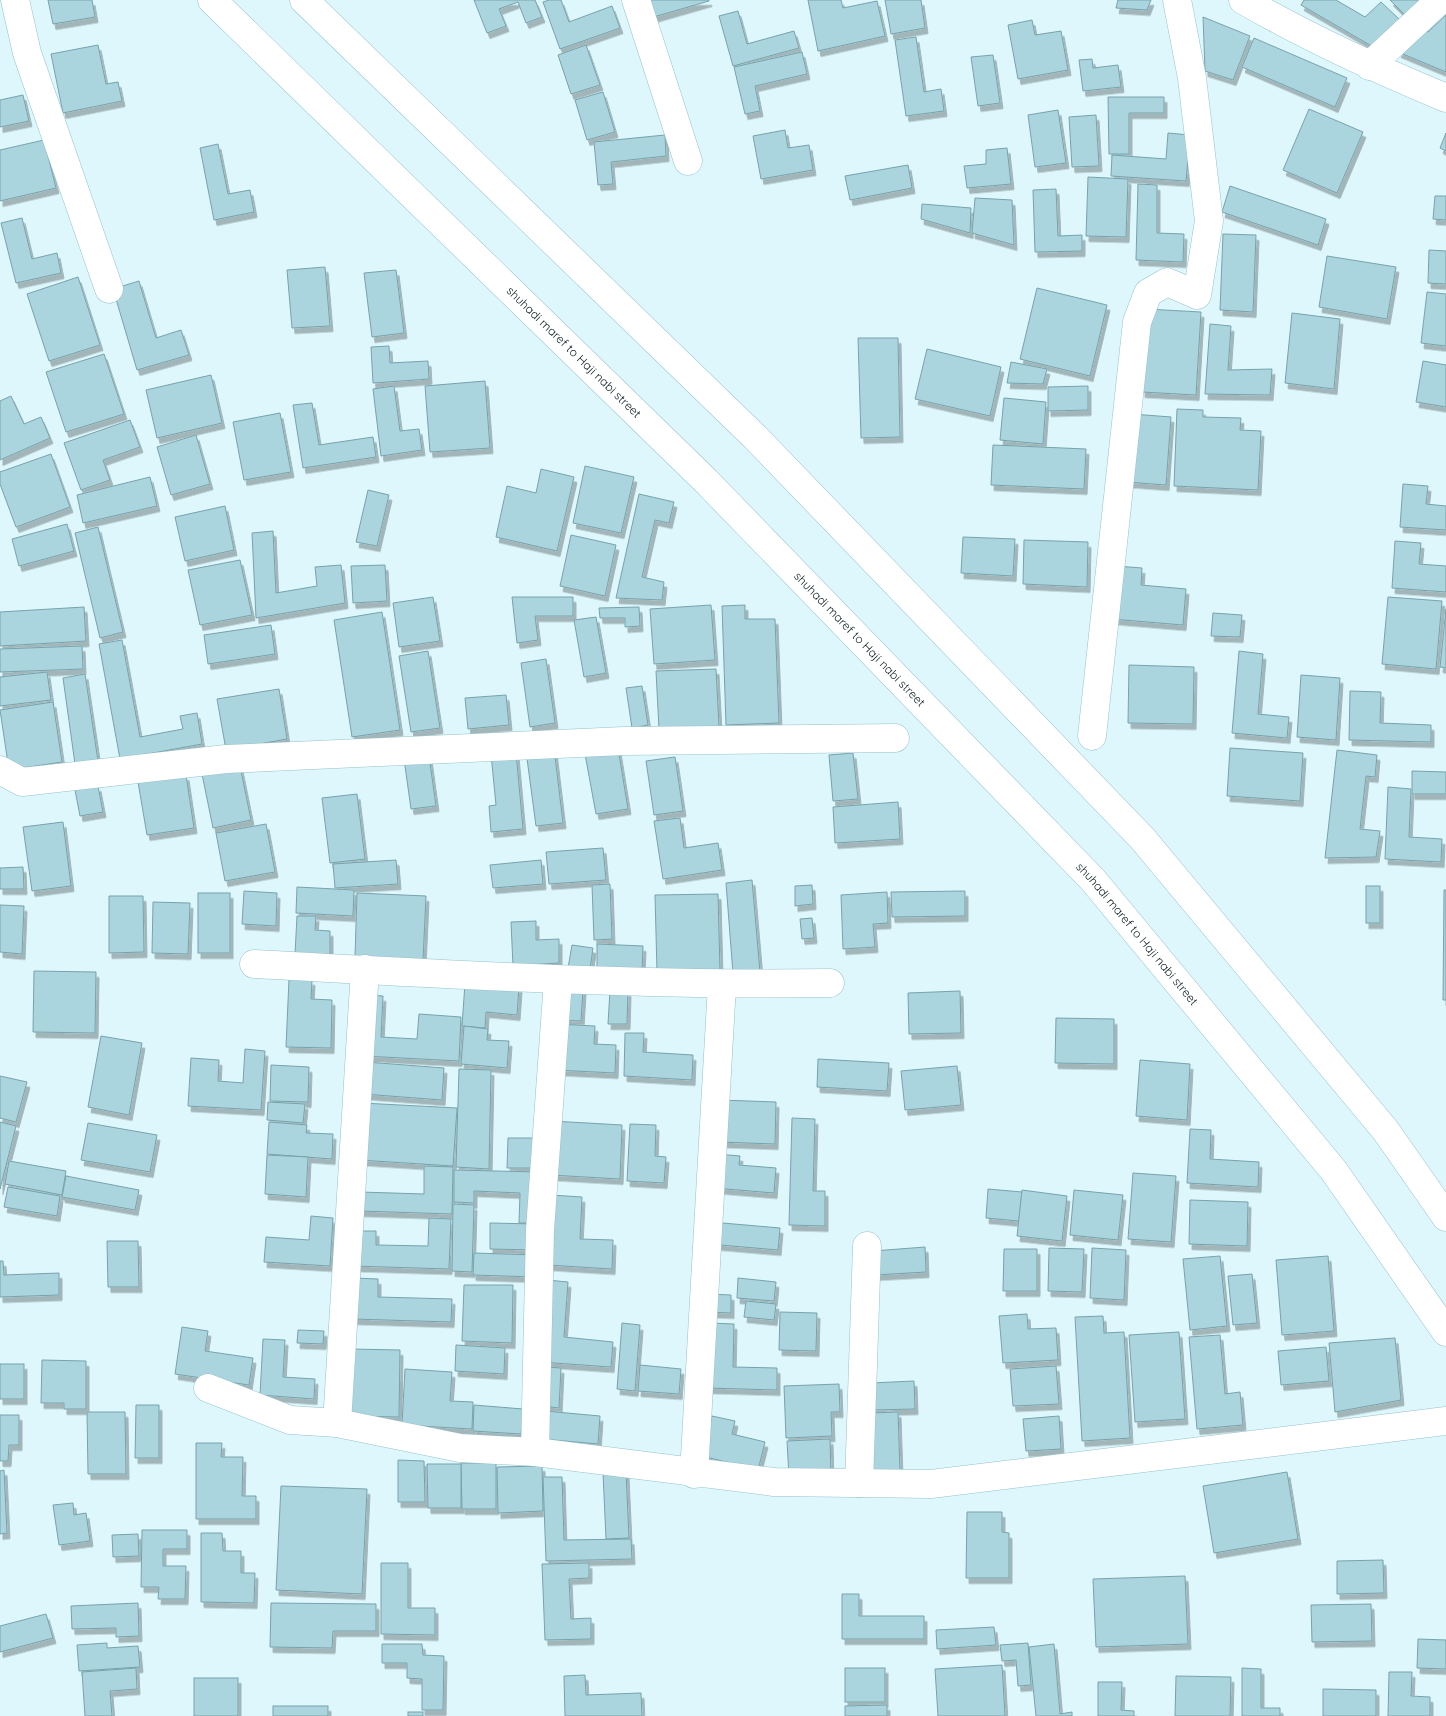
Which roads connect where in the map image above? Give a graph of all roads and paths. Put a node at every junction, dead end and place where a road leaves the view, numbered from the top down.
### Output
1 (16, 0) edge
2 (212, 0) edge
3 (304, 0) edge
4 (636, 0) edge
5 (1177, 0) edge
6 (1243, 0) edge
7 (1440, 0) edge
8 (1369, 66) junction
9 (1446, 98) edge
10 (688, 161) dead end
11 (109, 289) dead end
12 (1092, 736) dead end
13 (895, 738) dead end
14 (0, 770) edge
15 (254, 964) dead end
16 (365, 969) junction
17 (558, 980) junction
18 (830, 983) dead end
19 (722, 985) junction
20 (1446, 1217) edge
21 (867, 1246) dead end
22 (1446, 1332) edge
23 (208, 1388) dead end
24 (1446, 1421) edge
25 (337, 1423) junction
26 (536, 1452) junction
27 (694, 1474) junction
28 (859, 1484) junction

1 - 11 street
2 - 22 street, shuhadi maref to Haji nabi street
3 - 20 street
4 - 10 street
5 - 12 street
6 - 8 street
7 - 8 street
8 - 9 street
13 - 14 street
15 - 16 street
16 - 17 street
16 - 25 street
17 - 19 street
17 - 26 street
18 - 19 street
19 - 27 street
21 - 28 street
23 - 25 street
24 - 28 street
25 - 26 street
26 - 27 street
27 - 28 street

